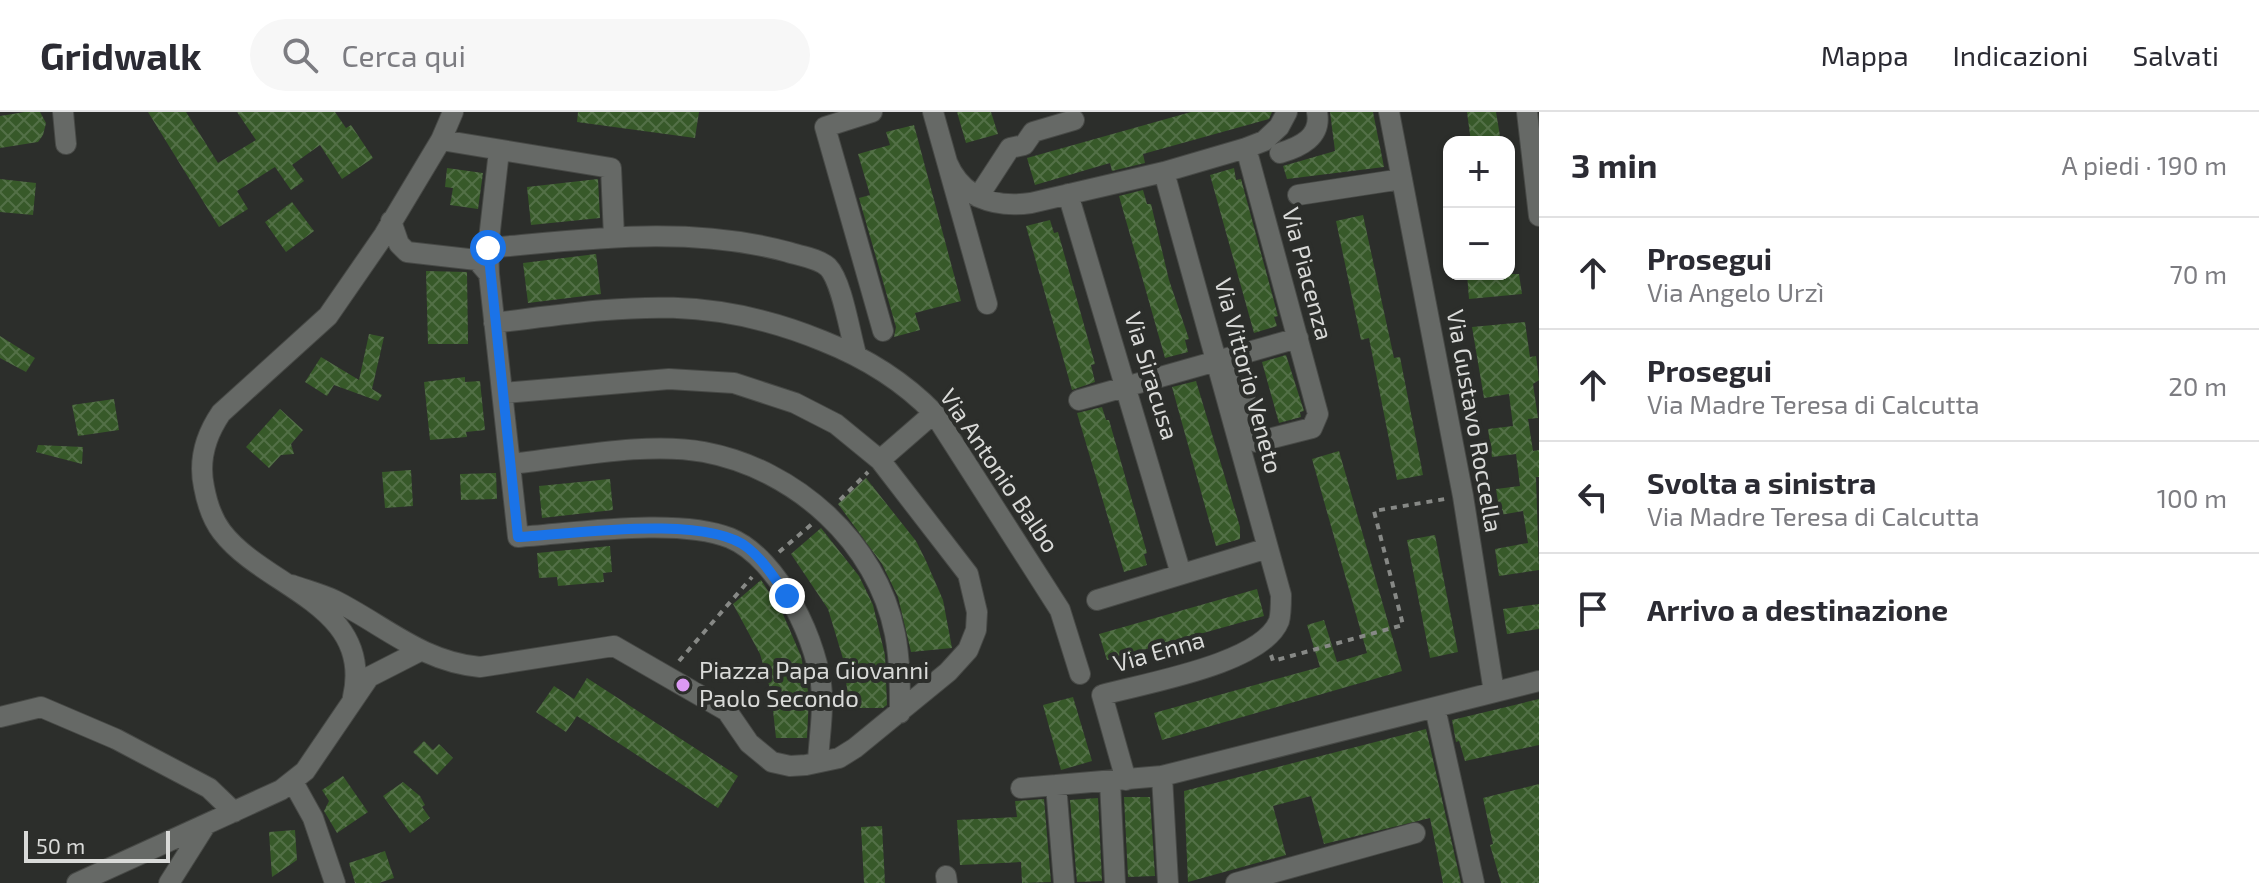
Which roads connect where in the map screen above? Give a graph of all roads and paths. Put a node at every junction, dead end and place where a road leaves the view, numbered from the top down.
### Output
1 (63, 112) edge
2 (453, 112) edge
3 (872, 112) edge
4 (933, 112) edge
5 (1287, 112) edge
6 (1317, 112) edge
7 (1389, 112) edge
8 (1527, 112) edge
9 (1074, 120) dead end
10 (441, 140) junction
11 (66, 144) dead end
12 (1246, 148) junction
13 (499, 151) junction
14 (1280, 153) dead end
15 (947, 162) junction
16 (1164, 172) junction
17 (1402, 179) junction
18 (1068, 194) junction
19 (1298, 195) dead end
20 (978, 197) junction
21 (1539, 216) edge
22 (391, 221) junction
23 (614, 237) junction
24 (488, 248) junction
25 (489, 274) junction
26 (987, 304) dead end
27 (494, 323) junction
28 (883, 331) dead end
29 (1298, 338) junction
30 (856, 354) junction
31 (1225, 359) junction
32 (1127, 386) junction
33 (504, 393) junction
34 (1079, 400) dead end
35 (934, 413) junction
36 (880, 460) junction
37 (510, 464) junction
38 (1463, 496) junction
39 (827, 512) junction
40 (1268, 548) junction
41 (764, 564) junction
42 (1181, 574) junction
43 (292, 585) junction
44 (1097, 600) dead end
45 (1264, 639) junction
46 (418, 652) junction
47 (1080, 674) dead end
48 (667, 675) junction
49 (1539, 681) edge
50 (1494, 692) junction
51 (353, 697) junction
52 (1435, 708) junction
53 (900, 713) junction
54 (0, 717) edge
55 (818, 762) junction
56 (1162, 776) junction
57 (1118, 781) junction
58 (293, 782) junction
59 (1056, 785) junction
60 (1021, 788) dead end
61 (234, 812) junction
62 (205, 826) junction
63 (1415, 833) dead end
64 (104, 876) edge
65 (77, 883) edge
66 (169, 883) edge
67 (335, 883) edge
68 (1064, 883) edge
69 (1115, 883) edge
70 (1168, 883) edge
71 (1236, 883) edge
72 (1474, 883) edge

1 - 11 street
2 - 10 street
3 - 28 street
4 - 15 street
5 - 12 street
6 - 14 street
7 - 17 street, Via Gustavo Roccella
8 - 21 street
9 - 20 street
10 - 13 street
10 - 22 street
12 - 16 street
12 - 29 street, Via Piacenza
13 - 23 street
13 - 24 street
15 - 20 street
15 - 26 street
16 - 18 street
16 - 31 street, Via Vittorio Veneto
17 - 19 street
17 - 38 street, Via Gustavo Roccella
18 - 20 street
18 - 32 street, Via Siracusa
22 - 25 street
22 - 43 street
23 - 24 street
23 - 30 street
24 - 25 street
25 - 27 street
27 - 30 street, Via Antonio Balbo
27 - 33 street
29 - 31 street
29 - 31 street, Via Piacenza
30 - 35 street, Via Antonio Balbo
31 - 32 street
31 - 40 street, Via Vittorio Veneto
32 - 34 street
32 - 42 street, Via Siracusa
33 - 36 street
33 - 37 street
35 - 36 street
35 - 47 street, Via Antonio Balbo
36 - 39 path
36 - 53 street
37 - 39 street
37 - 41 street
38 - 45 path
38 - 50 street, Via Gustavo Roccella
39 - 41 path
39 - 53 street
40 - 42 street
40 - 45 street, Via Vittorio Veneto
41 - 48 path
41 - 55 street
42 - 44 street
43 - 46 street
43 - 51 street
45 - 57 street, Via Enna
46 - 48 street
46 - 51 street
48 - 55 street
49 - 50 street
50 - 52 street
51 - 58 street
52 - 56 street
52 - 72 street
53 - 55 street
54 - 61 street
56 - 57 street
56 - 70 street
57 - 59 street
57 - 69 street
58 - 61 street
58 - 67 street
59 - 60 street
59 - 68 street
61 - 62 street
62 - 64 street
62 - 66 street
63 - 71 street
64 - 65 street

